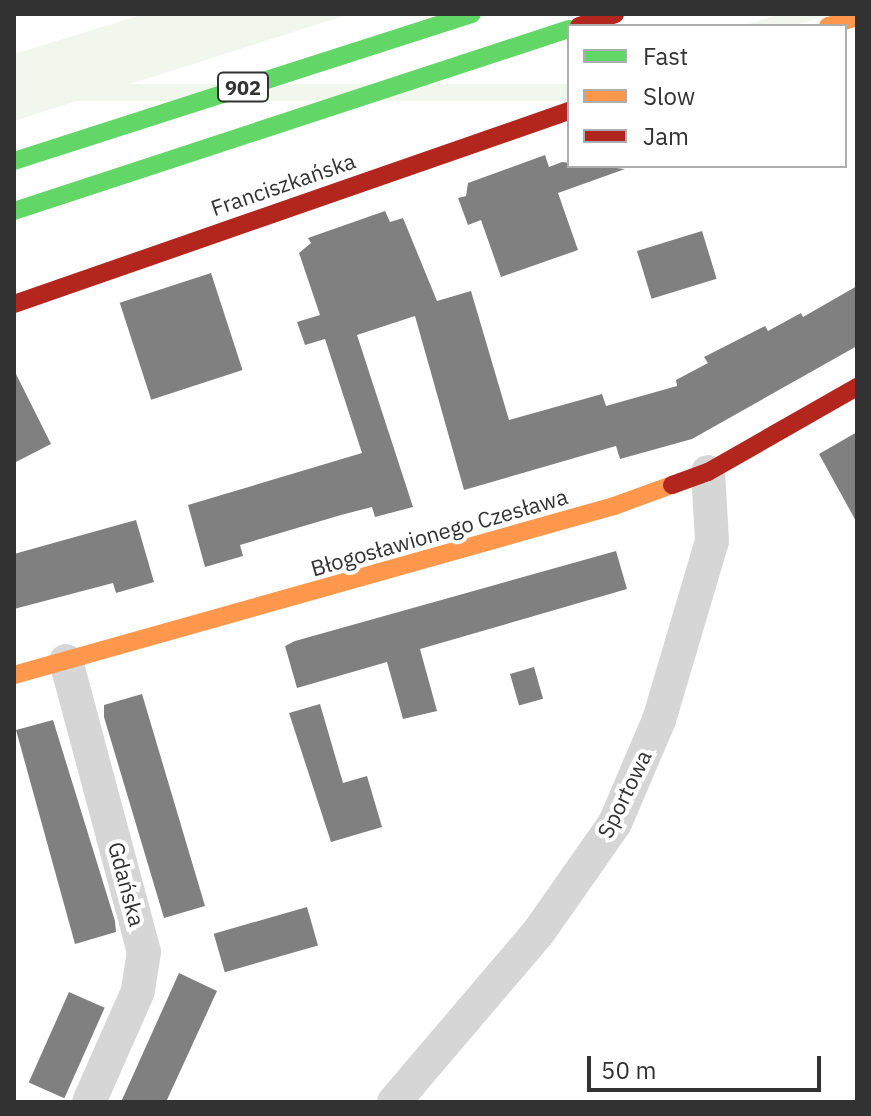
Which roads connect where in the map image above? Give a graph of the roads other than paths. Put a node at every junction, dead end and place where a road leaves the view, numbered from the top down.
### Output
1 (472, 14) edge
2 (615, 14) edge
3 (857, 17) edge
4 (585, 24) edge
5 (834, 24) edge
6 (567, 30) edge
7 (567, 112) edge
8 (14, 161) edge
9 (14, 211) edge
10 (14, 304) edge
11 (857, 387) edge
12 (708, 472) junction
13 (66, 661) junction
14 (14, 675) edge
15 (89, 1102) edge
16 (394, 1102) edge

1 - 8 street, 902
2 - 4 street
3 - 5 street
6 - 9 street, 902
7 - 10 street, Franciszkańska
11 - 12 street, Błogosławionego Czesława
12 - 13 street, Błogosławionego Czesława
12 - 16 street, Sportowa
13 - 14 street, Błogosławionego Czesława
13 - 15 street, Gdańska

